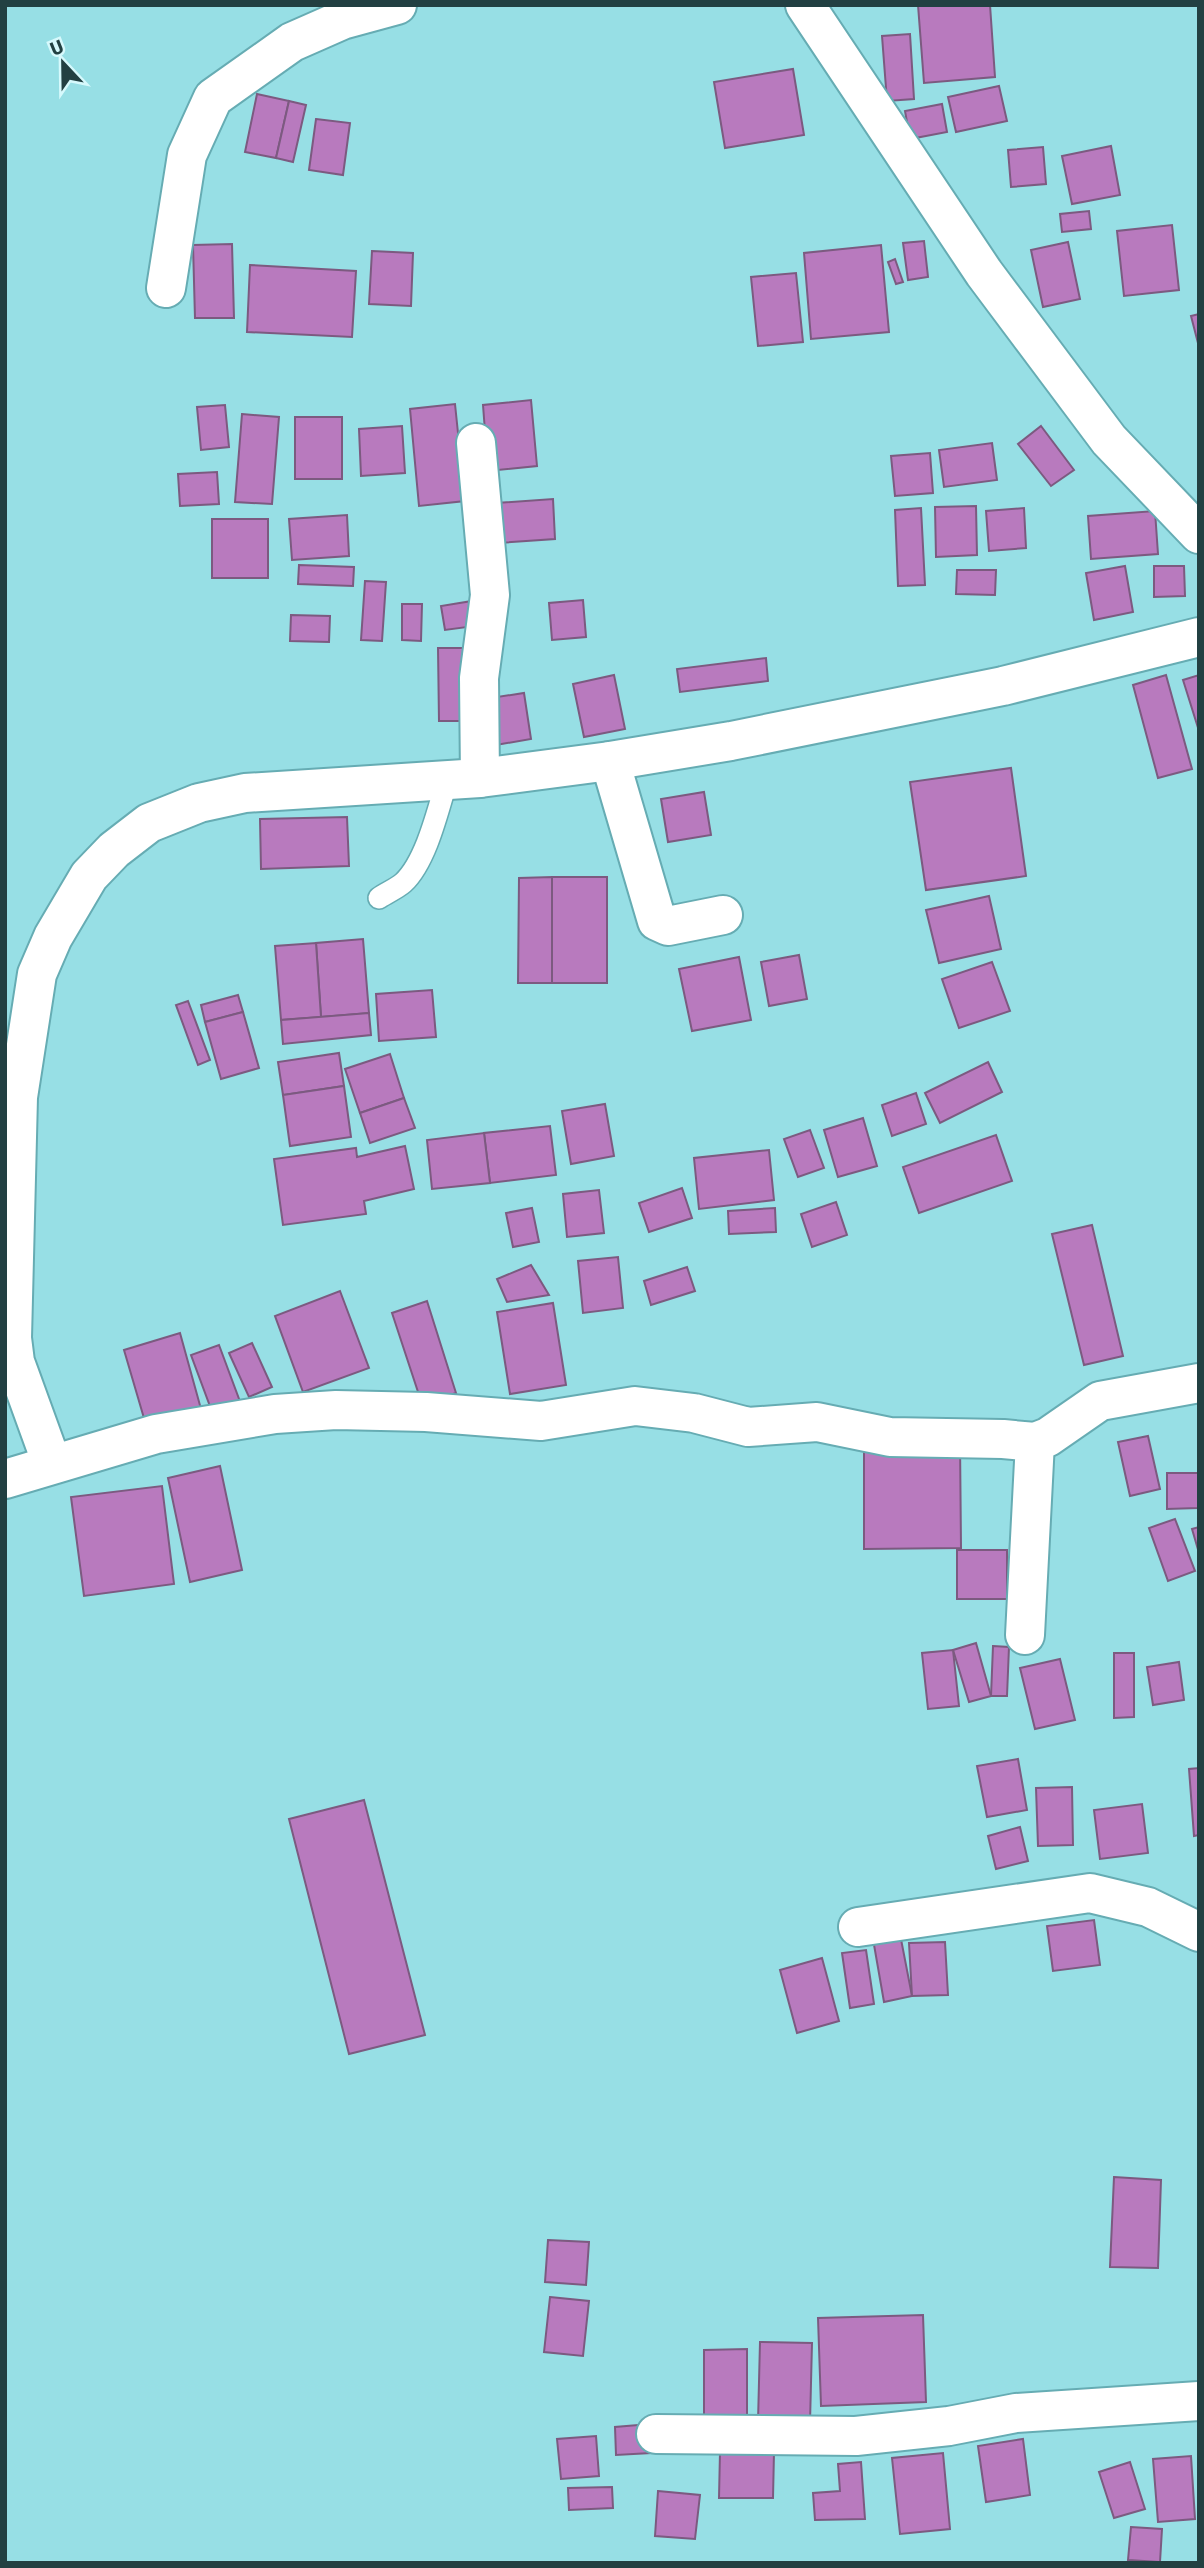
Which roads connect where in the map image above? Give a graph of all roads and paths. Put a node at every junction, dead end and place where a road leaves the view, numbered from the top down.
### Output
1 (397, 5) edge
2 (805, 5) edge
3 (166, 288) dead end
4 (476, 443) dead end
5 (1199, 534) edge
6 (1199, 637) edge
7 (610, 761) junction
8 (464, 779) junction
9 (379, 898) dead end
10 (723, 915) dead end
11 (1199, 1383) edge
12 (17, 1407) edge
13 (1035, 1442) junction
14 (52, 1464) junction
15 (5, 1479) edge
16 (1025, 1635) dead end
17 (858, 1927) dead end
18 (1199, 1932) edge
19 (1199, 2401) edge
20 (656, 2434) dead end

1 - 3 street
2 - 5 street
4 - 8 street
6 - 7 street
7 - 8 street
7 - 10 street
8 - 9 lane
8 - 12 street
11 - 13 street
12 - 14 street
13 - 14 street
13 - 16 street
14 - 15 street
17 - 18 street
19 - 20 street

